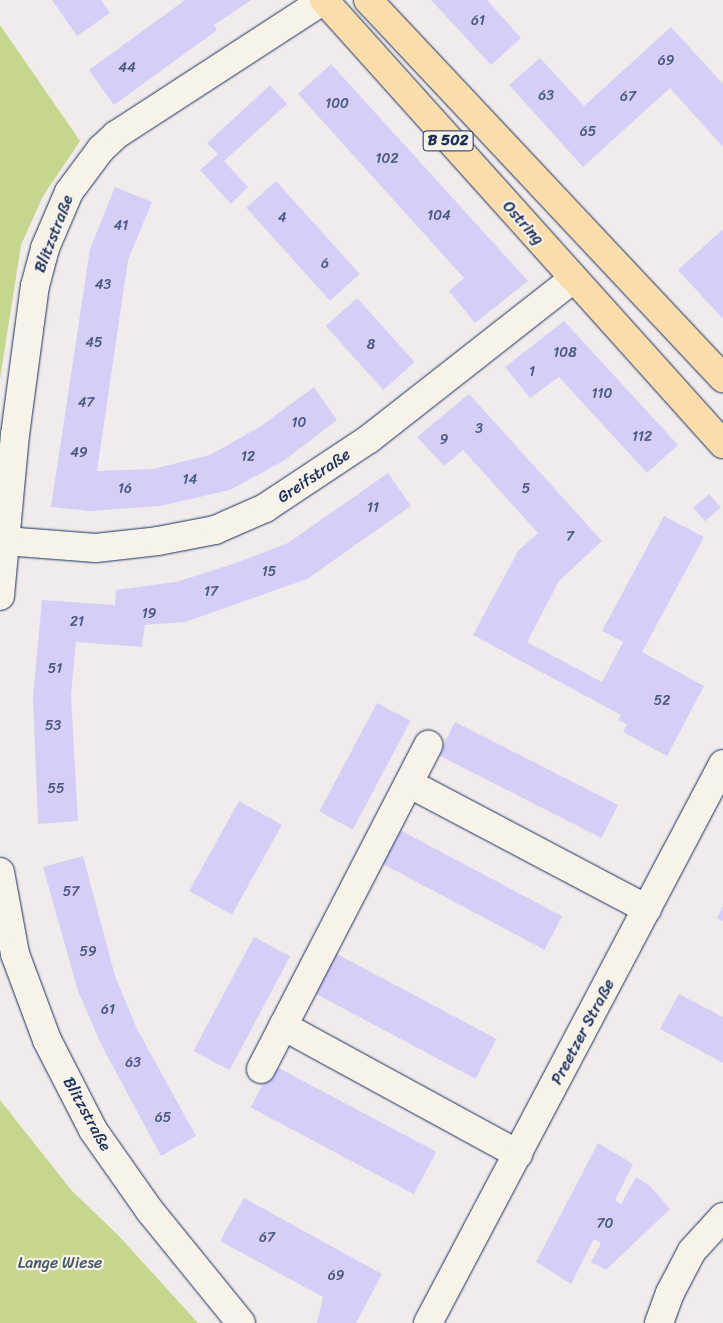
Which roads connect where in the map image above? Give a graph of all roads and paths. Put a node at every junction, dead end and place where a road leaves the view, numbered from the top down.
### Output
1 (324, 0) edge
2 (368, 0) edge
3 (574, 279) junction
4 (723, 378) edge
5 (723, 444) edge
6 (5, 541) junction
7 (0, 596) edge
8 (428, 745) dead end
9 (723, 764) edge
10 (410, 784) junction
11 (0, 872) edge
12 (647, 909) junction
13 (282, 1026) junction
14 (260, 1070) dead end
15 (518, 1154) junction
16 (723, 1217) edge
17 (434, 1321) edge
18 (241, 1323) edge
19 (659, 1323) edge

1 - 3 main road, Ostring / B 502
1 - 6 street, Blitzstraße
2 - 4 main road, B 502
3 - 5 main road, Ostring / B 502
3 - 6 street, Greifstraße
6 - 7 street, Blitzstraße
8 - 10 street
9 - 12 street, Preetzer Straße
10 - 12 street
10 - 13 street
11 - 18 street, Blitzstraße
12 - 15 street, Preetzer Straße
13 - 14 street
13 - 15 street
15 - 17 street, Preetzer Straße
16 - 19 street

